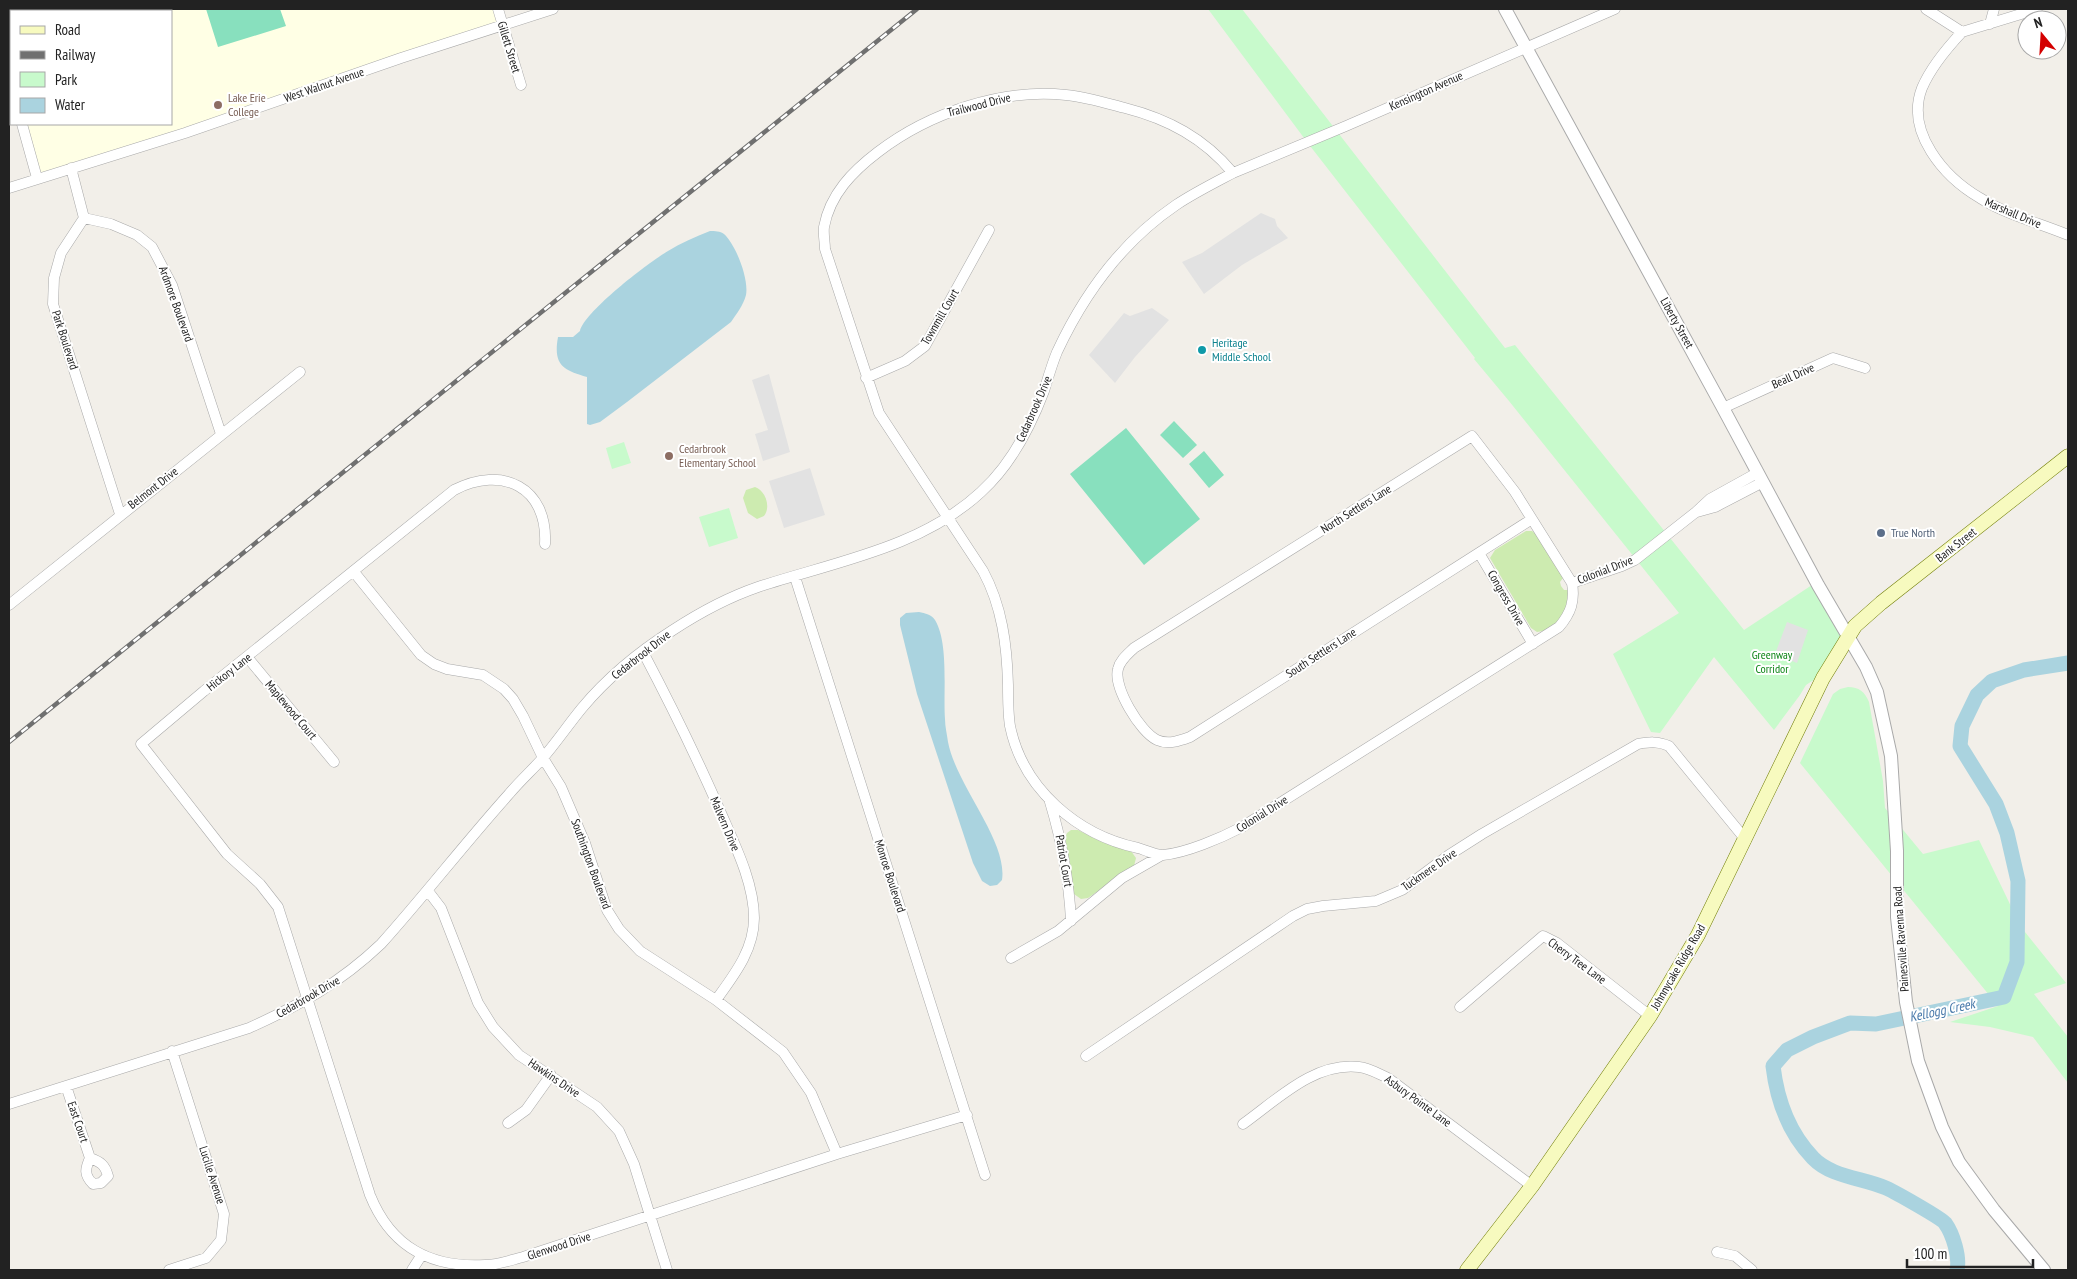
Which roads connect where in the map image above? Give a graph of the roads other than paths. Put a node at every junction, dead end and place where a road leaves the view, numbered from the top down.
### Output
1 (498, 9) edge
2 (553, 9) edge
3 (1505, 9) edge
4 (1614, 9) edge
5 (1926, 9) edge
6 (1994, 9) edge
7 (2037, 9) edge
8 (1990, 24) junction
9 (503, 25) junction
10 (1962, 32) junction
11 (1527, 47) junction
12 (521, 85) dead end
13 (22, 125) edge
14 (71, 168) junction
15 (1233, 173) junction
16 (37, 178) junction
17 (9, 188) edge
18 (84, 218) junction
19 (989, 230) dead end
20 (2067, 231) edge
21 (1865, 368) dead end
22 (300, 372) dead end
23 (866, 378) junction
24 (1723, 408) junction
25 (221, 434) junction
26 (2068, 456) edge
27 (1759, 478) junction
28 (120, 514) junction
29 (948, 517) junction
30 (1532, 519) junction
31 (545, 544) dead end
32 (1479, 553) junction
33 (354, 572) junction
34 (795, 577) junction
35 (1572, 583) junction
36 (9, 605) edge
37 (1848, 638) junction
38 (1533, 644) junction
39 (643, 652) junction
40 (248, 658) junction
41 (1122, 693) joint
42 (543, 758) junction
43 (334, 762) dead end
44 (1050, 801) junction
45 (1746, 840) junction
46 (1162, 855) junction
47 (428, 891) junction
48 (1071, 921) junction
49 (1011, 958) dead end
50 (308, 1000) junction
51 (716, 1000) junction
52 (1460, 1007) dead end
53 (1650, 1016) junction
54 (172, 1051) junction
55 (1086, 1056) dead end
56 (551, 1075) junction
57 (66, 1086) junction
58 (9, 1104) edge
59 (967, 1115) junction
60 (508, 1123) dead end
61 (1243, 1124) dead end
62 (837, 1154) junction
63 (90, 1158) dead end
64 (985, 1175) dead end
65 (1532, 1186) junction
66 (650, 1216) junction
67 (1717, 1252) dead end
68 (421, 1256) junction
69 (169, 1270) edge
70 (412, 1270) edge
71 (667, 1270) edge
72 (1467, 1270) edge
73 (1752, 1270) edge
74 (2044, 1270) edge

1 - 9 street, Gillett Street
2 - 9 street, West Walnut Avenue
3 - 11 street, Liberty Street
4 - 11 street, Kensington Avenue
5 - 10 street
6 - 8 street
7 - 8 street
8 - 10 street
9 - 12 street, Gillett Street
9 - 14 street, West Walnut Avenue
10 - 20 street, Marshall Drive
11 - 15 street, Kensington Avenue
11 - 24 street, Liberty Street
13 - 16 street
14 - 16 street, West Walnut Avenue
14 - 18 street
15 - 23 street, Trailwood Drive
15 - 29 street, Cedarbrook Drive
16 - 17 street, West Walnut Avenue
18 - 25 street, Ardmore Boulevard
18 - 28 street, Park Boulevard
19 - 23 street, Townmill Court
21 - 24 street, Beall Drive
22 - 25 street, Belmont Drive
23 - 29 street, Trailwood Drive
24 - 27 street, Liberty Street
25 - 28 street, Belmont Drive
26 - 37 main road, Bank Street
27 - 35 street, Colonial Drive
27 - 37 street, Liberty Street
28 - 36 street, Belmont Drive
29 - 34 street, Cedarbrook Drive
29 - 44 street
30 - 32 street, South Settlers Lane
30 - 35 street, North Settlers Lane
30 - 41 street, North Settlers Lane
31 - 33 street, Hickory Lane
32 - 38 street, Congress Drive
32 - 41 street, South Settlers Lane
33 - 40 street, Hickory Lane
33 - 42 street, Southington Boulevard
34 - 39 street, Cedarbrook Drive
34 - 59 street, Monroe Boulevard
35 - 38 street, Colonial Drive
37 - 45 main road, Johnnycake Ridge Road
37 - 74 street, Painesville Ravenna Road
38 - 46 street, Colonial Drive
39 - 42 street, Cedarbrook Drive
39 - 51 street, Malvern Drive
40 - 43 street, Maplewood Court
40 - 50 street, Hickory Lane
42 - 47 street, Cedarbrook Drive
42 - 51 street, Southington Boulevard
44 - 46 street
44 - 48 street, Patriot Court
45 - 53 main road, Johnnycake Ridge Road
45 - 55 street, Tuckmere Drive
46 - 48 street
47 - 50 street, Cedarbrook Drive
47 - 56 street, Hawkins Drive
48 - 49 street
50 - 54 street, Cedarbrook Drive
50 - 68 street, Glenwood Drive
51 - 62 street, Southington Boulevard
52 - 53 street, Cherry Tree Lane
53 - 65 main road, Johnnycake Ridge Road
54 - 57 street, Cedarbrook Drive
54 - 69 street, Lucille Avenue
56 - 60 street
56 - 66 street, Hawkins Drive
57 - 58 street, Cedarbrook Drive
57 - 63 street, East Court
59 - 62 street, Glenwood Drive
59 - 64 street, Monroe Boulevard
61 - 65 street, Asbury Pointe Lane
62 - 66 street, Glenwood Drive
65 - 72 main road, Johnnycake Ridge Road
66 - 68 street, Glenwood Drive
66 - 71 street, Hawkins Drive
67 - 73 street
68 - 70 street

